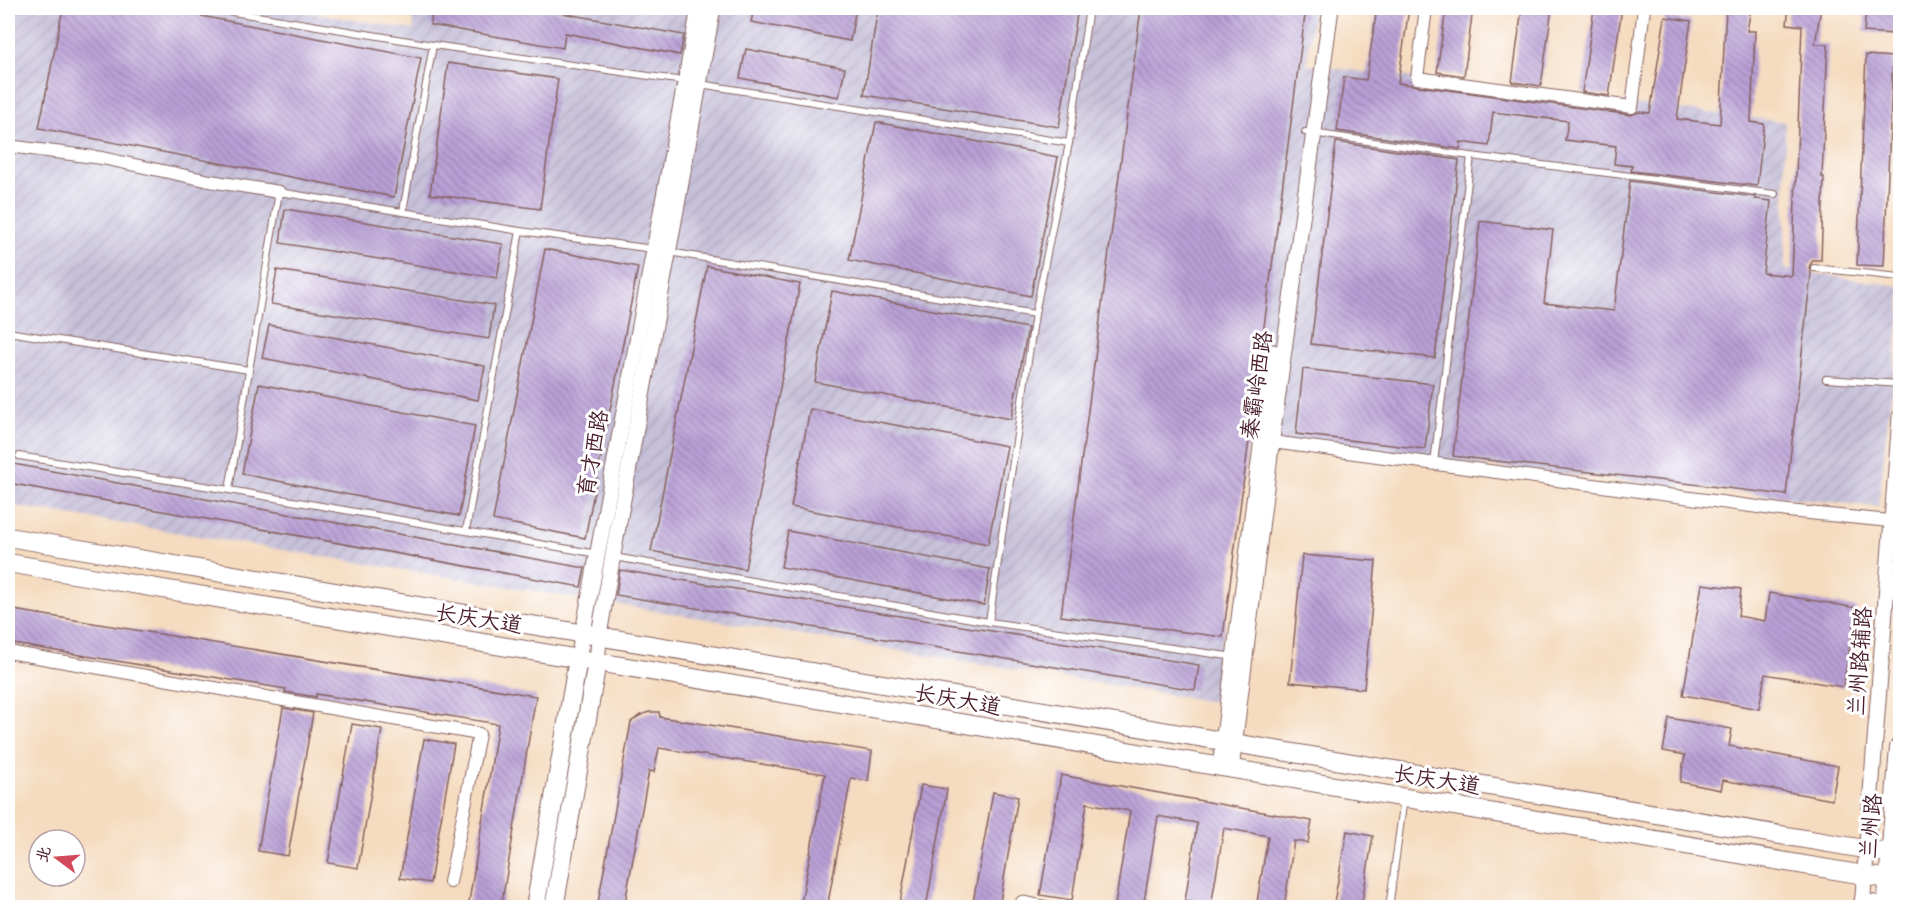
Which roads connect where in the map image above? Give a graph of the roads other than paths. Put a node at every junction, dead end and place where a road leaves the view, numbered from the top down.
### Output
1 (208, 8) edge
2 (699, 8) edge
3 (713, 8) edge
4 (1089, 8) edge
5 (1320, 8) edge
6 (1331, 8) edge
7 (1426, 8) edge
8 (1644, 8) edge
9 (433, 45) junction
10 (692, 83) junction
11 (1310, 133) junction
12 (1069, 143) junction
13 (8, 146) edge
14 (1471, 156) junction
15 (279, 192) junction
16 (1775, 194) dead end
17 (403, 211) junction
18 (520, 231) junction
19 (661, 251) junction
20 (1814, 268) dead end
21 (1900, 277) edge
22 (1035, 314) junction
23 (8, 332) edge
24 (249, 370) junction
25 (1826, 379) dead end
26 (1900, 384) edge
27 (1900, 417) edge
28 (1266, 441) junction
29 (19, 456) dead end
30 (1434, 463) junction
31 (229, 490) junction
32 (1896, 522) edge
33 (466, 531) junction
34 (8, 537) edge
35 (605, 555) junction
36 (8, 563) edge
37 (989, 622) junction
38 (591, 635) junction
39 (8, 652) edge
40 (1239, 658) junction
41 (578, 659) junction
42 (597, 662) junction
43 (1228, 743) junction
44 (1900, 748) edge
45 (1225, 769) junction
46 (1405, 798) junction
47 (1869, 823) junction
48 (1897, 827) edge
49 (1867, 849) junction
50 (1896, 854) edge
51 (1864, 875) junction
52 (1895, 880) edge
53 (450, 882) dead end
54 (1862, 904) edge
55 (1892, 907) edge
56 (535, 908) edge
57 (554, 908) edge
58 (1021, 908) edge
59 (1050, 908) edge
60 (1389, 908) edge

1 - 9 lane
2 - 10 street, 育才西路
3 - 10 street, 育才西路
4 - 12 lane
5 - 11 street, 秦霸岭西路
6 - 11 street, 秦霸岭西路
7 - 8 street
9 - 10 lane
9 - 17 lane
10 - 12 lane
10 - 19 street, 育才西路
11 - 14 lane
11 - 28 street, 秦霸岭西路
12 - 22 lane
13 - 15 street
14 - 16 lane
14 - 30 lane
15 - 17 lane
15 - 24 lane
17 - 18 lane
18 - 19 lane
18 - 33 lane
19 - 22 lane
19 - 35 street, 育才西路
20 - 21 lane
22 - 37 lane
23 - 24 lane
24 - 31 lane
25 - 26 lane
27 - 32 street, 兰州路辅路
28 - 30 street
28 - 40 street, 秦霸岭西路
29 - 31 lane
30 - 32 street
31 - 33 lane
32 - 47 street, 兰州路辅路
33 - 35 lane
34 - 38 main road, 长庆大道
35 - 37 lane
35 - 38 street, 育才西路
36 - 41 main road, 长庆大道
37 - 40 lane
38 - 41 street, 育才西路
38 - 42 street, 育才西路
38 - 43 main road, 长庆大道
39 - 53 street
40 - 43 street, 秦霸岭西路
41 - 42 main road, 长庆大道
41 - 56 main road, 育才西路
42 - 45 main road, 长庆大道
42 - 57 main road, 育才西路
43 - 45 street, 秦霸岭西路
43 - 49 main road, 长庆大道
44 - 48 main road, 兰州路
45 - 46 main road, 长庆大道
46 - 51 main road, 长庆大道
46 - 60 lane
47 - 48 street
47 - 49 street, 兰州路辅路
48 - 50 main road, 兰州路
49 - 50 main road, 长庆大道
49 - 51 street, 兰州路辅路
50 - 52 main road, 兰州路
51 - 52 main road, 长庆大道
51 - 54 street, 兰州路辅路
52 - 55 main road, 兰州路
54 - 55 street
58 - 59 street

